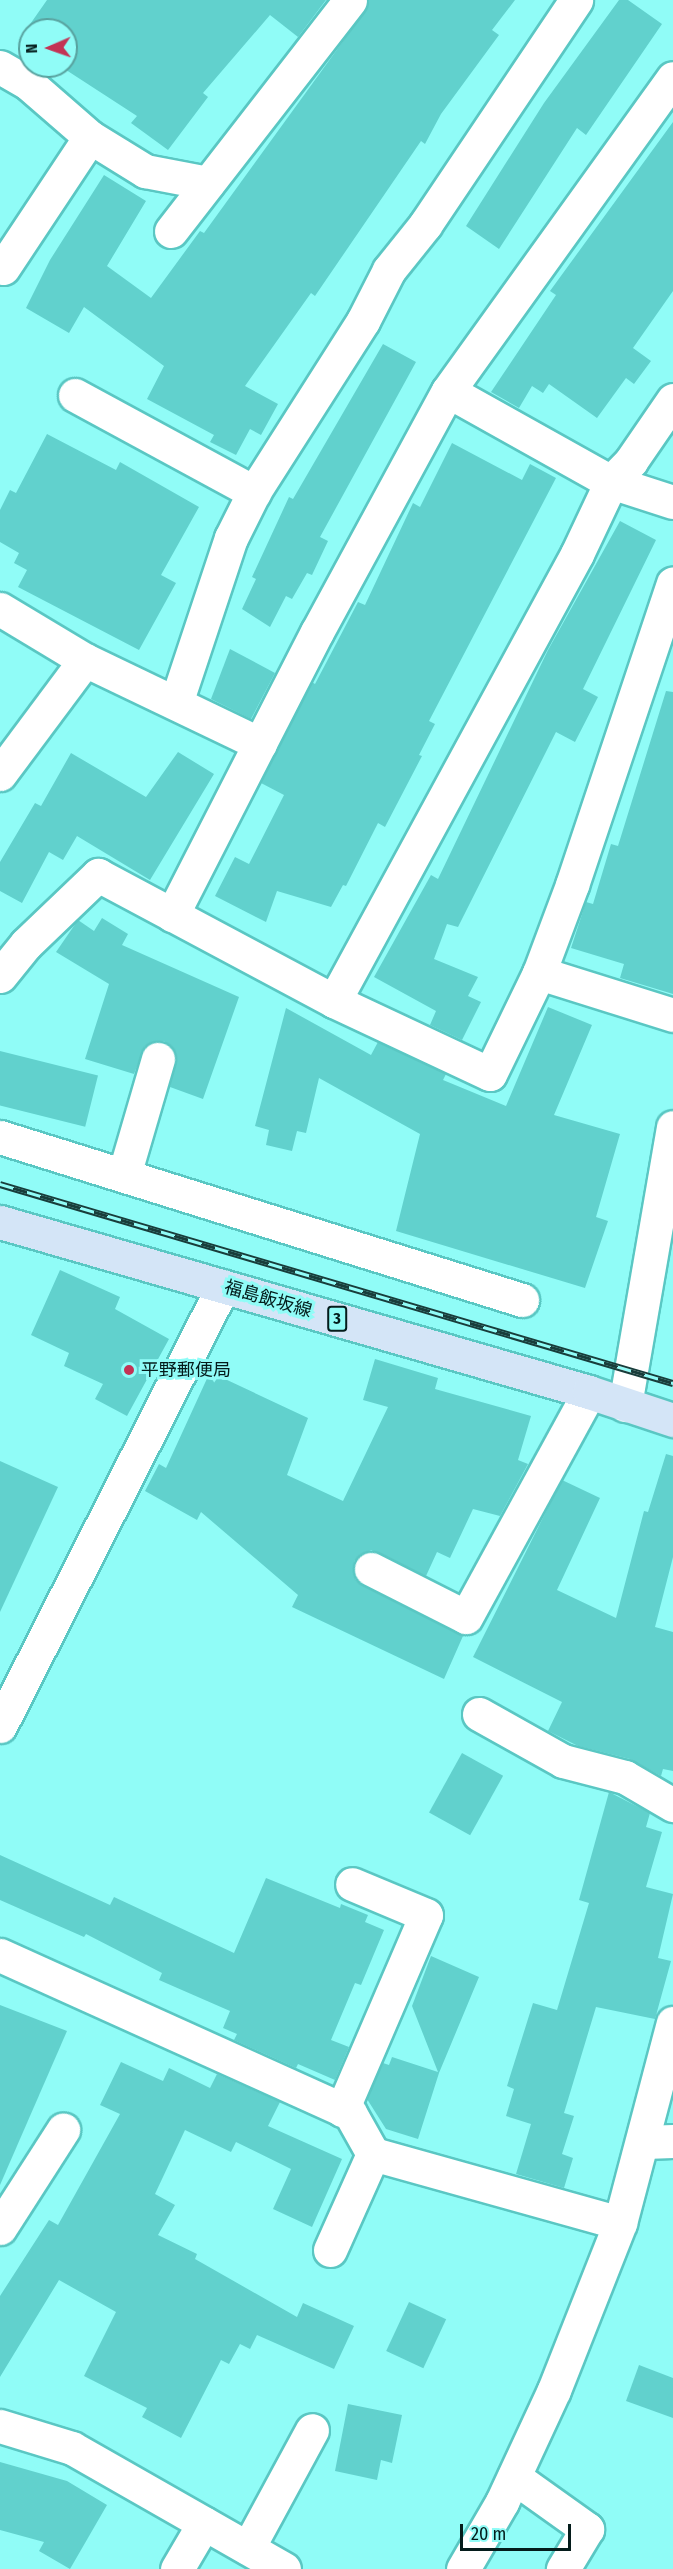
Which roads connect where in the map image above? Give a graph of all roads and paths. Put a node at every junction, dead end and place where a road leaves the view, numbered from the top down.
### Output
1 (350, 0) edge
2 (576, 0) edge
3 (0, 67) edge
4 (673, 78) edge
5 (90, 137) junction
6 (208, 183) junction
7 (171, 231) dead end
8 (3, 268) dead end
9 (447, 391) junction
10 (75, 395) dead end
11 (673, 400) edge
12 (611, 482) junction
13 (254, 492) junction
14 (673, 502) edge
15 (673, 583) edge
16 (0, 609) edge
17 (85, 660) junction
18 (176, 703) junction
19 (260, 744) junction
20 (0, 774) edge
21 (172, 915) junction
22 (539, 973) junction
23 (0, 975) edge
24 (334, 1001) junction
25 (673, 1015) edge
26 (158, 1059) dead end
27 (673, 1127) edge
28 (0, 1137) edge
29 (124, 1176) junction
30 (0, 1222) edge
31 (223, 1286) junction
32 (522, 1300) dead end
33 (589, 1392) junction
34 (625, 1405) junction
35 (673, 1420) edge
36 (371, 1569) dead end
37 (479, 1714) dead end
38 (0, 1726) edge
39 (673, 1805) edge
40 (352, 1884) dead end
41 (0, 1954) edge
42 (673, 2023) edge
43 (342, 2110) junction
44 (63, 2130) dead end
45 (659, 2141) edge
46 (373, 2154) junction
47 (620, 2223) junction
48 (0, 2229) edge
49 (330, 2250) dead end
50 (0, 2426) edge
51 (312, 2430) dead end
52 (514, 2477) junction
53 (204, 2523) junction
54 (248, 2548) junction
55 (177, 2569) edge
56 (284, 2569) edge
57 (463, 2569) edge
58 (563, 2569) edge

1 - 6 street
2 - 13 street
3 - 5 street
4 - 9 street
5 - 6 street
5 - 8 street
6 - 7 street
9 - 12 street
9 - 19 street
10 - 13 street
11 - 12 street
12 - 14 street
12 - 24 street
13 - 18 street
15 - 22 street
16 - 17 street
17 - 18 street
17 - 20 street
18 - 19 street
19 - 21 street
21 - 23 street
21 - 24 street
22 - 24 street
22 - 25 street
26 - 29 street
27 - 34 street
28 - 29 street
29 - 32 street
30 - 31 main road, 福島飯坂線 / 3
31 - 33 main road, 福島飯坂線 / 3
31 - 38 street
33 - 34 main road, 福島飯坂線 / 3
33 - 36 street
34 - 35 main road, 福島飯坂線 / 3
37 - 39 street
40 - 43 street
41 - 43 street
42 - 45 street
43 - 46 street
44 - 48 street
45 - 47 street
46 - 47 street
46 - 49 street
47 - 52 street
50 - 53 street
51 - 54 street
52 - 57 street
52 - 58 street
53 - 54 street
53 - 55 street
54 - 56 street

